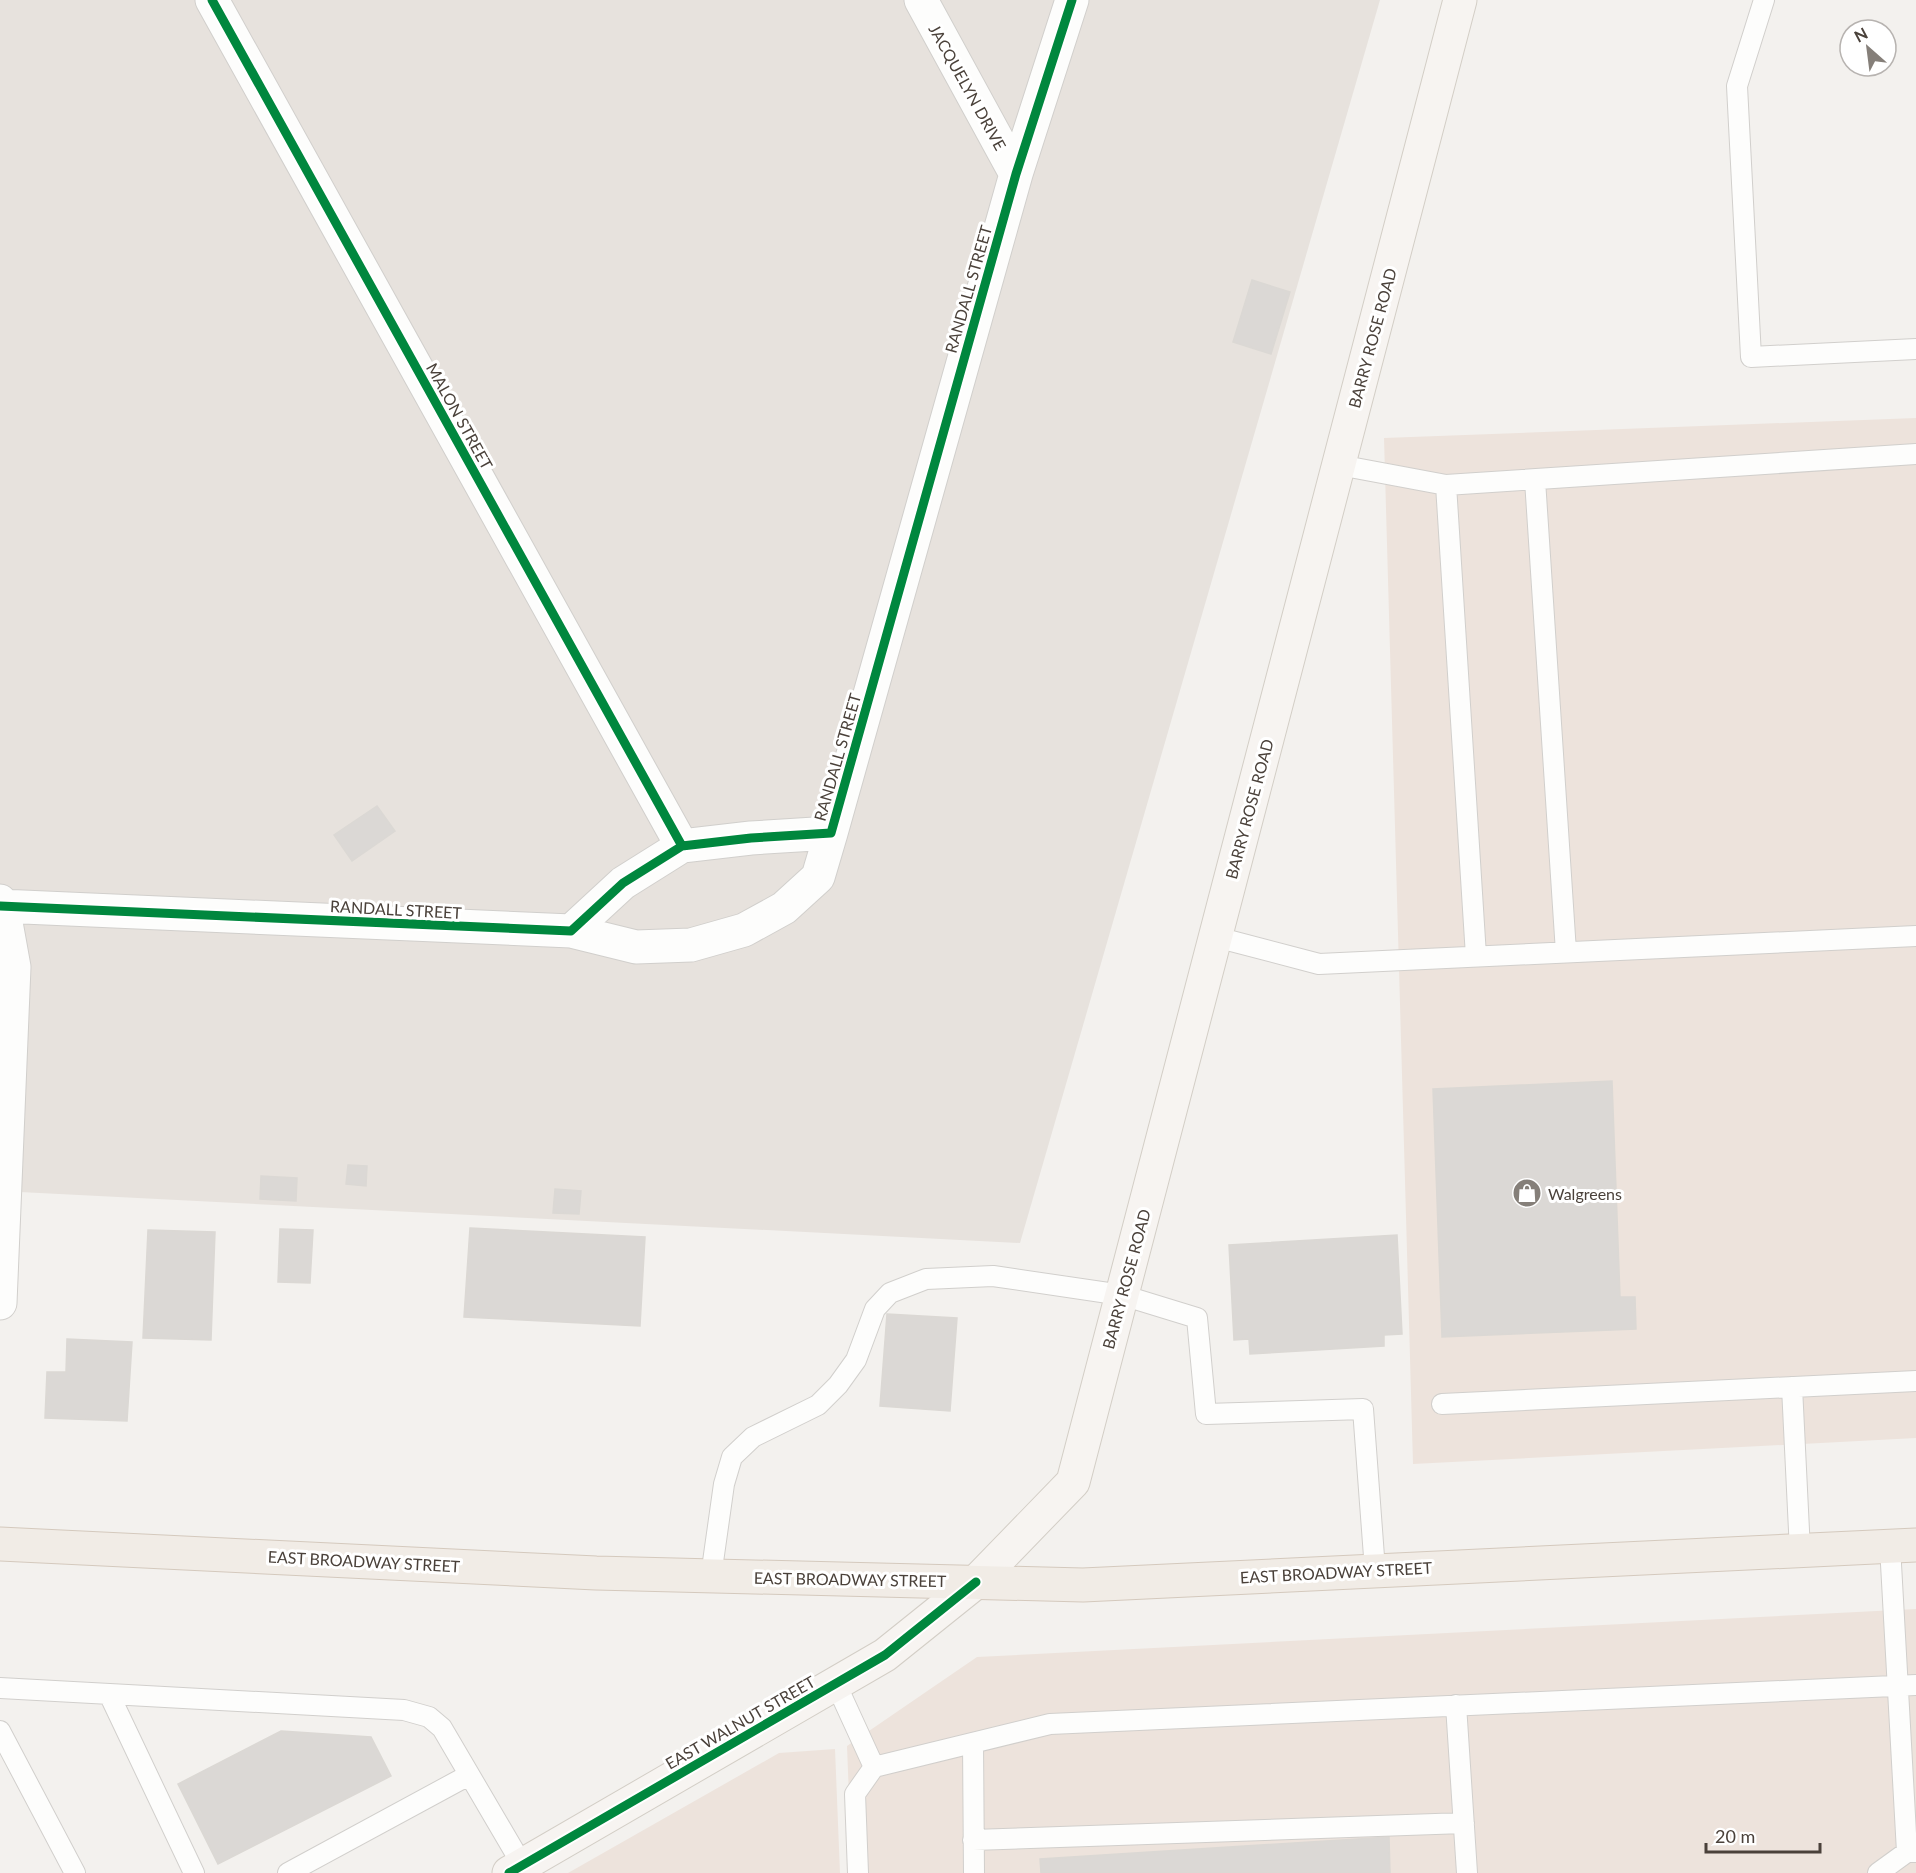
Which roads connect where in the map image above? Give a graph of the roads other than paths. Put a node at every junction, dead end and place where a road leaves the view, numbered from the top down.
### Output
1 (212, 0) edge
2 (921, 0) edge
3 (1072, 0) edge
4 (1460, 0) edge
5 (1764, 0) edge
6 (1016, 174) junction
7 (1916, 349) edge
8 (1916, 454) edge
9 (1339, 465) junction
10 (1535, 480) junction
11 (1446, 485) junction
12 (831, 833) junction
13 (682, 846) junction
14 (1, 905) edge
15 (571, 931) junction
16 (1916, 936) edge
17 (1216, 937) junction
18 (1566, 952) junction
19 (1476, 956) junction
20 (1122, 1295) junction
21 (0, 1303) edge
22 (1916, 1381) edge
23 (1792, 1387) junction
24 (1442, 1404) dead end
25 (0, 1544) edge
26 (1903, 1546) edge
27 (1800, 1551) junction
28 (1375, 1570) junction
29 (711, 1576) junction
30 (976, 1582) junction
31 (836, 1684) junction
32 (1907, 1685) edge
33 (0, 1688) edge
34 (109, 1694) junction
35 (1456, 1705) junction
36 (0, 1731) edge
37 (973, 1743) junction
38 (874, 1767) junction
39 (469, 1775) junction
40 (1464, 1823) junction
41 (973, 1840) junction
42 (1912, 1852) edge
43 (520, 1870) edge
44 (75, 1873) edge
45 (194, 1873) edge
46 (288, 1873) edge
47 (858, 1873) edge
48 (974, 1873) edge
49 (1467, 1873) edge
50 (1878, 1873) edge

1 - 13 street, MALON STREET
2 - 6 street, JACQUELYN DRIVE
3 - 6 street, RANDALL STREET
4 - 9 main road, BARRY ROSE ROAD
5 - 7 lane
6 - 12 street, RANDALL STREET
8 - 10 lane
9 - 11 lane
9 - 17 main road, BARRY ROSE ROAD
10 - 11 lane
10 - 18 lane
11 - 19 lane
12 - 13 street, RANDALL STREET
12 - 15 street, RANDALL STREET
13 - 15 street, RANDALL STREET
14 - 15 street, RANDALL STREET
14 - 21 street
16 - 18 lane
17 - 19 lane
17 - 20 main road, BARRY ROSE ROAD
18 - 19 lane
20 - 28 lane
20 - 29 lane
20 - 30 main road, BARRY ROSE ROAD
22 - 23 lane
23 - 24 lane
23 - 27 lane
25 - 29 main road, EAST BROADWAY STREET
26 - 27 main road, EAST BROADWAY STREET
26 - 32 lane
27 - 28 main road, EAST BROADWAY STREET
28 - 30 main road, EAST BROADWAY STREET
29 - 30 main road, EAST BROADWAY STREET
30 - 31 main road, EAST WALNUT STREET
31 - 38 lane
31 - 43 main road, EAST WALNUT STREET
32 - 35 lane
32 - 42 lane
33 - 34 lane
34 - 39 lane
34 - 45 lane
35 - 37 lane
35 - 40 lane
36 - 44 lane
37 - 38 lane
37 - 41 lane
38 - 47 lane
39 - 43 lane
39 - 46 lane
40 - 41 lane
40 - 49 lane
41 - 48 lane
42 - 50 lane

